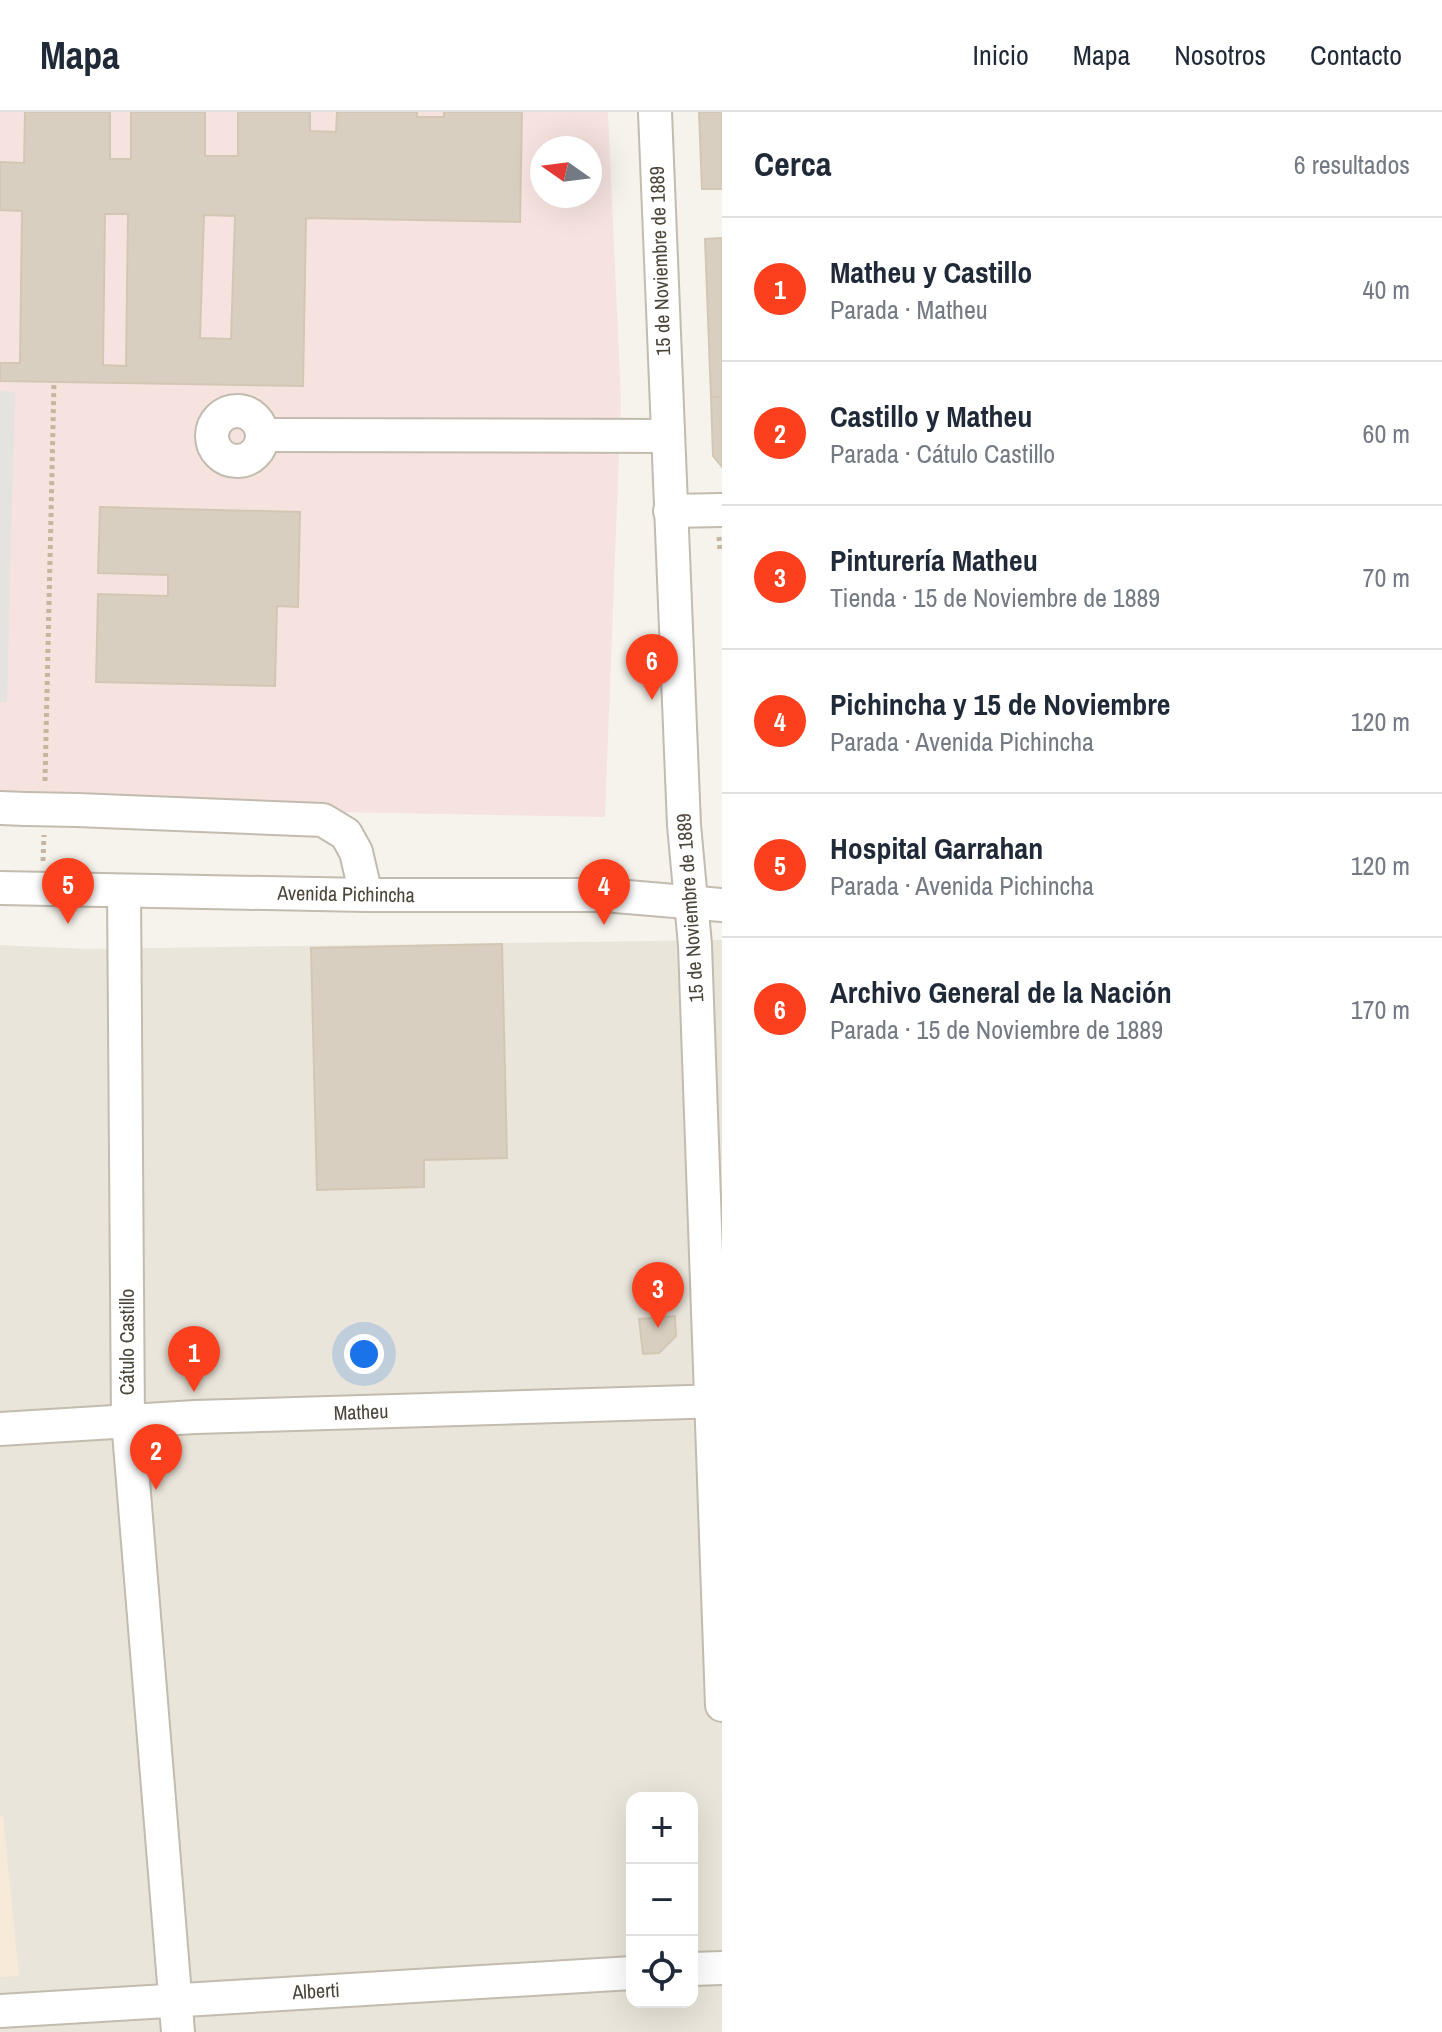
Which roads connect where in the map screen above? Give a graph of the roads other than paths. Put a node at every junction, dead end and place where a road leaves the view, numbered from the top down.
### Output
1 (655, 112) edge
2 (264, 435) dead end
3 (667, 436) junction
4 (722, 510) edge
5 (670, 511) junction
6 (13, 808) edge
7 (0, 888) edge
8 (124, 891) junction
9 (366, 895) junction
10 (707, 903) edge
11 (717, 1401) edge
12 (128, 1420) junction
13 (0, 1429) edge
14 (722, 1705) edge
15 (722, 1968) edge
16 (698, 1969) edge
17 (626, 1973) edge
18 (175, 1998) junction
19 (0, 2011) edge
20 (178, 2032) edge

1 - 3 street, 15 de Noviembre de 1889
2 - 3 street
3 - 5 street, 15 de Noviembre de 1889
4 - 5 street
5 - 10 street, 15 de Noviembre de 1889
6 - 9 street, bridge
7 - 8 street, Avenida Pichincha
8 - 9 street, Avenida Pichincha
8 - 12 street, Cátulo Castillo
9 - 10 street, Avenida Pichincha
10 - 11 street, 15 de Noviembre de 1889
11 - 12 street, Matheu
11 - 14 street, 15 de Noviembre de 1889
12 - 13 street, Matheu
12 - 18 street, Cátulo Castillo
15 - 16 street
17 - 18 street, Alberti
18 - 19 street, Alberti
18 - 20 street, Cátulo Castillo

